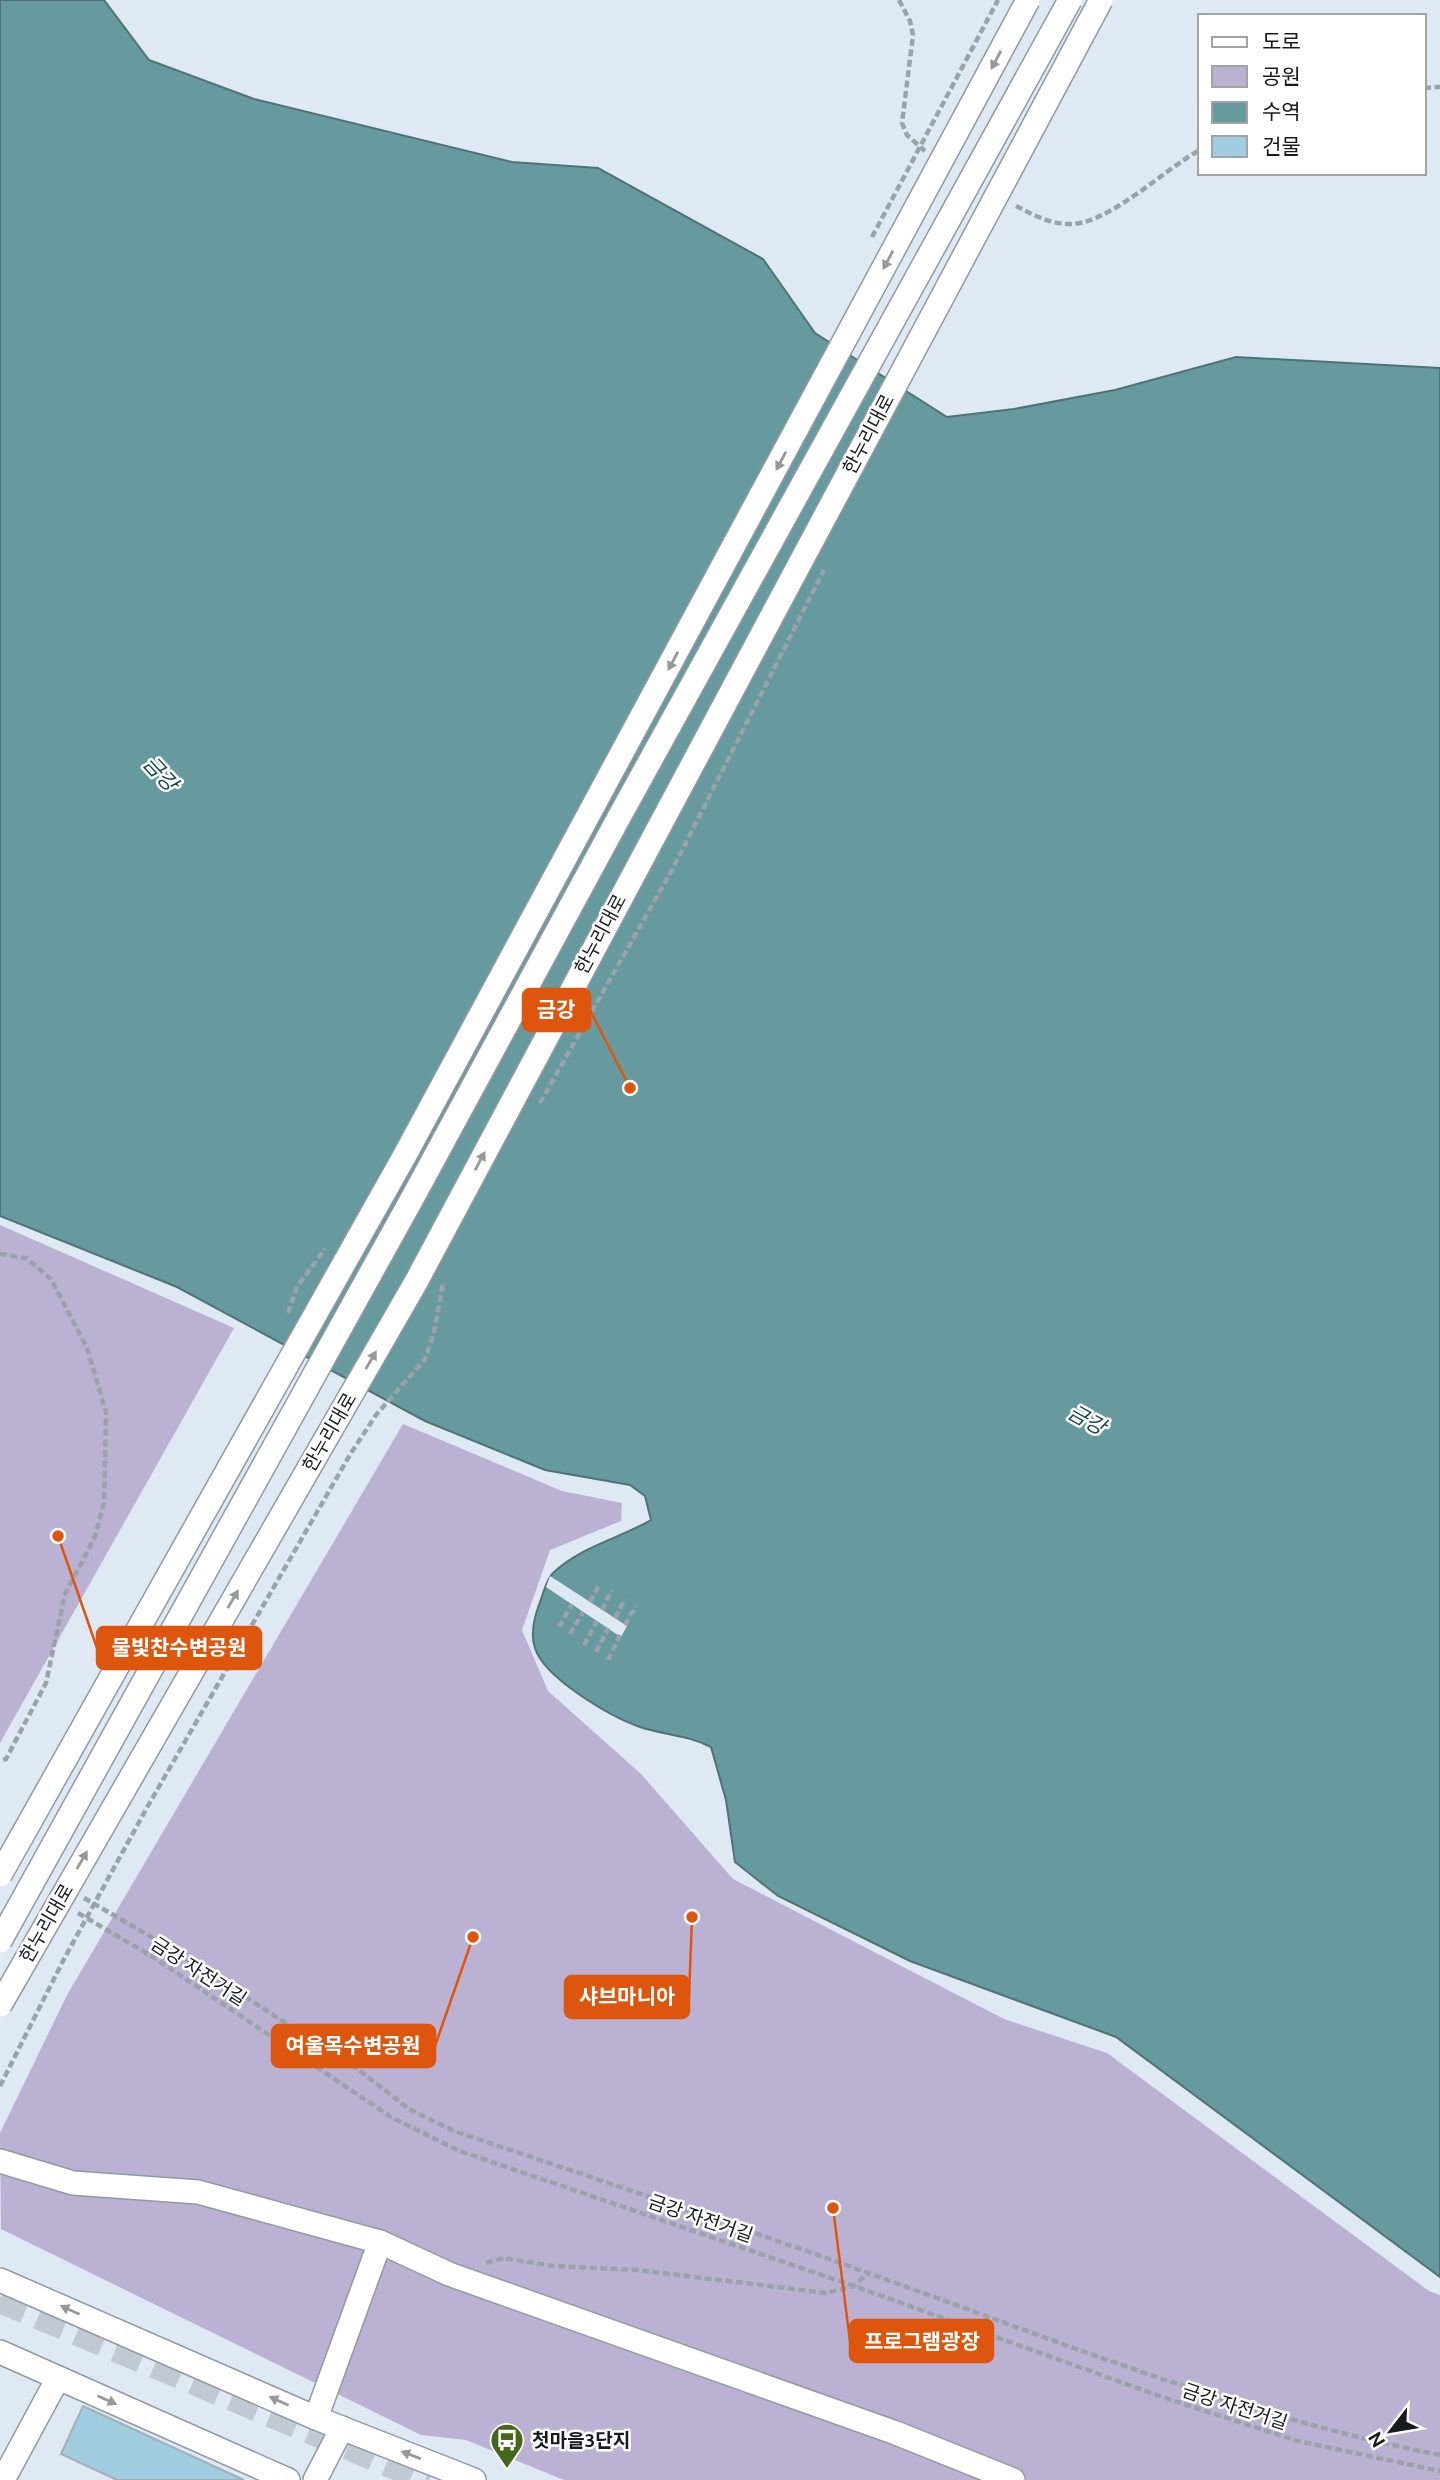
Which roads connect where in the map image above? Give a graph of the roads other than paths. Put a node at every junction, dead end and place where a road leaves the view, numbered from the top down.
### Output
1 (1028, 0) edge
2 (1070, 0) edge
3 (1101, 0) edge
4 (0, 1875) edge
5 (0, 1941) edge
6 (0, 2005) edge
7 (0, 2161) edge
8 (380, 2242) junction
9 (2, 2281) edge
10 (0, 2352) edge
11 (58, 2378) junction
12 (316, 2418) junction
13 (342, 2428) junction
14 (3, 2480) edge
15 (288, 2480) edge
16 (315, 2480) edge
17 (474, 2480) edge
18 (1013, 2480) edge

1 -> 4 street, bridge
2 - 5 street, bridge
6 -> 3 street, 한누리대로, bridge
7 - 8 street
8 - 12 street
8 - 18 street
12 -> 9 street
10 - 11 street
11 - 14 street
11 -> 15 street
12 - 13 street
13 - 16 street
17 -> 13 street

